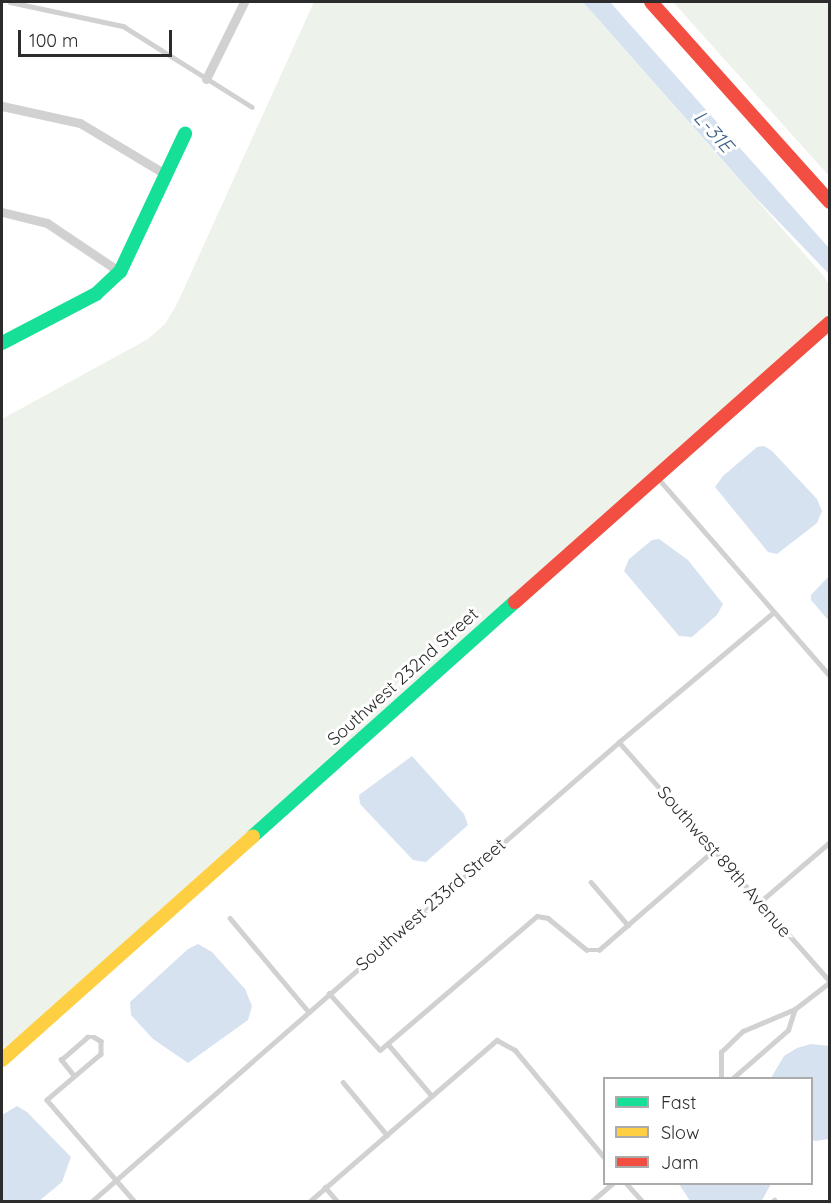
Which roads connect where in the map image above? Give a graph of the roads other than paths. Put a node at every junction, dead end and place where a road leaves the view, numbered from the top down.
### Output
1 (10, 2) edge
2 (244, 2) edge
3 (651, 2) edge
4 (206, 79) junction
5 (2, 106) edge
6 (252, 107) dead end
7 (185, 134) dead end
8 (167, 175) junction
9 (830, 202) edge
10 (2, 212) edge
11 (120, 272) junction
12 (830, 322) edge
13 (2, 343) edge
14 (657, 476) junction
15 (774, 612) junction
16 (830, 676) edge
17 (619, 742) junction
18 (830, 842) edge
19 (714, 851) junction
20 (591, 882) dead end
21 (760, 902) junction
22 (230, 918) dead end
23 (628, 925) junction
24 (830, 981) edge
25 (329, 993) junction
26 (795, 1009) junction
27 (308, 1011) junction
28 (388, 1044) junction
29 (2, 1060) edge
30 (74, 1076) junction
31 (721, 1077) edge
32 (733, 1077) edge
33 (343, 1082) dead end
34 (432, 1096) junction
35 (387, 1135) junction
36 (603, 1156) edge
37 (116, 1180) junction
38 (611, 1185) edge
39 (628, 1185) edge
40 (325, 1187) junction
41 (91, 1202) edge
42 (135, 1202) edge
43 (309, 1202) edge
44 (338, 1202) edge
45 (591, 1202) edge
46 (643, 1202) edge

1 - 4 lane
2 - 4 street
3 - 9 street
4 - 6 lane
5 - 8 street
7 - 8 street
8 - 11 street
10 - 11 street
11 - 13 street
12 - 14 street, Southwest 232nd Street
14 - 15 lane
14 - 29 street, Southwest 232nd Street
15 - 16 lane
15 - 17 lane, Southwest 233rd Street
17 - 19 lane, Southwest 89th Avenue
17 - 25 lane, Southwest 233rd Street
18 - 21 lane
19 - 21 lane, Southwest 89th Avenue
19 - 23 lane
20 - 23 lane
21 - 24 lane, Southwest 89th Avenue
22 - 27 lane
23 - 28 lane
24 - 26 lane
25 - 27 lane, Southwest 233rd Street
25 - 28 lane
26 - 31 lane
26 - 32 lane
27 - 37 lane, Southwest 233rd Street
28 - 34 lane
30 - 30 lane
30 - 37 lane
33 - 35 lane
34 - 35 lane
34 - 36 lane
35 - 40 lane
37 - 41 lane, Southwest 233rd Street
37 - 42 lane
38 - 45 lane
39 - 46 lane
40 - 43 lane
40 - 44 lane

